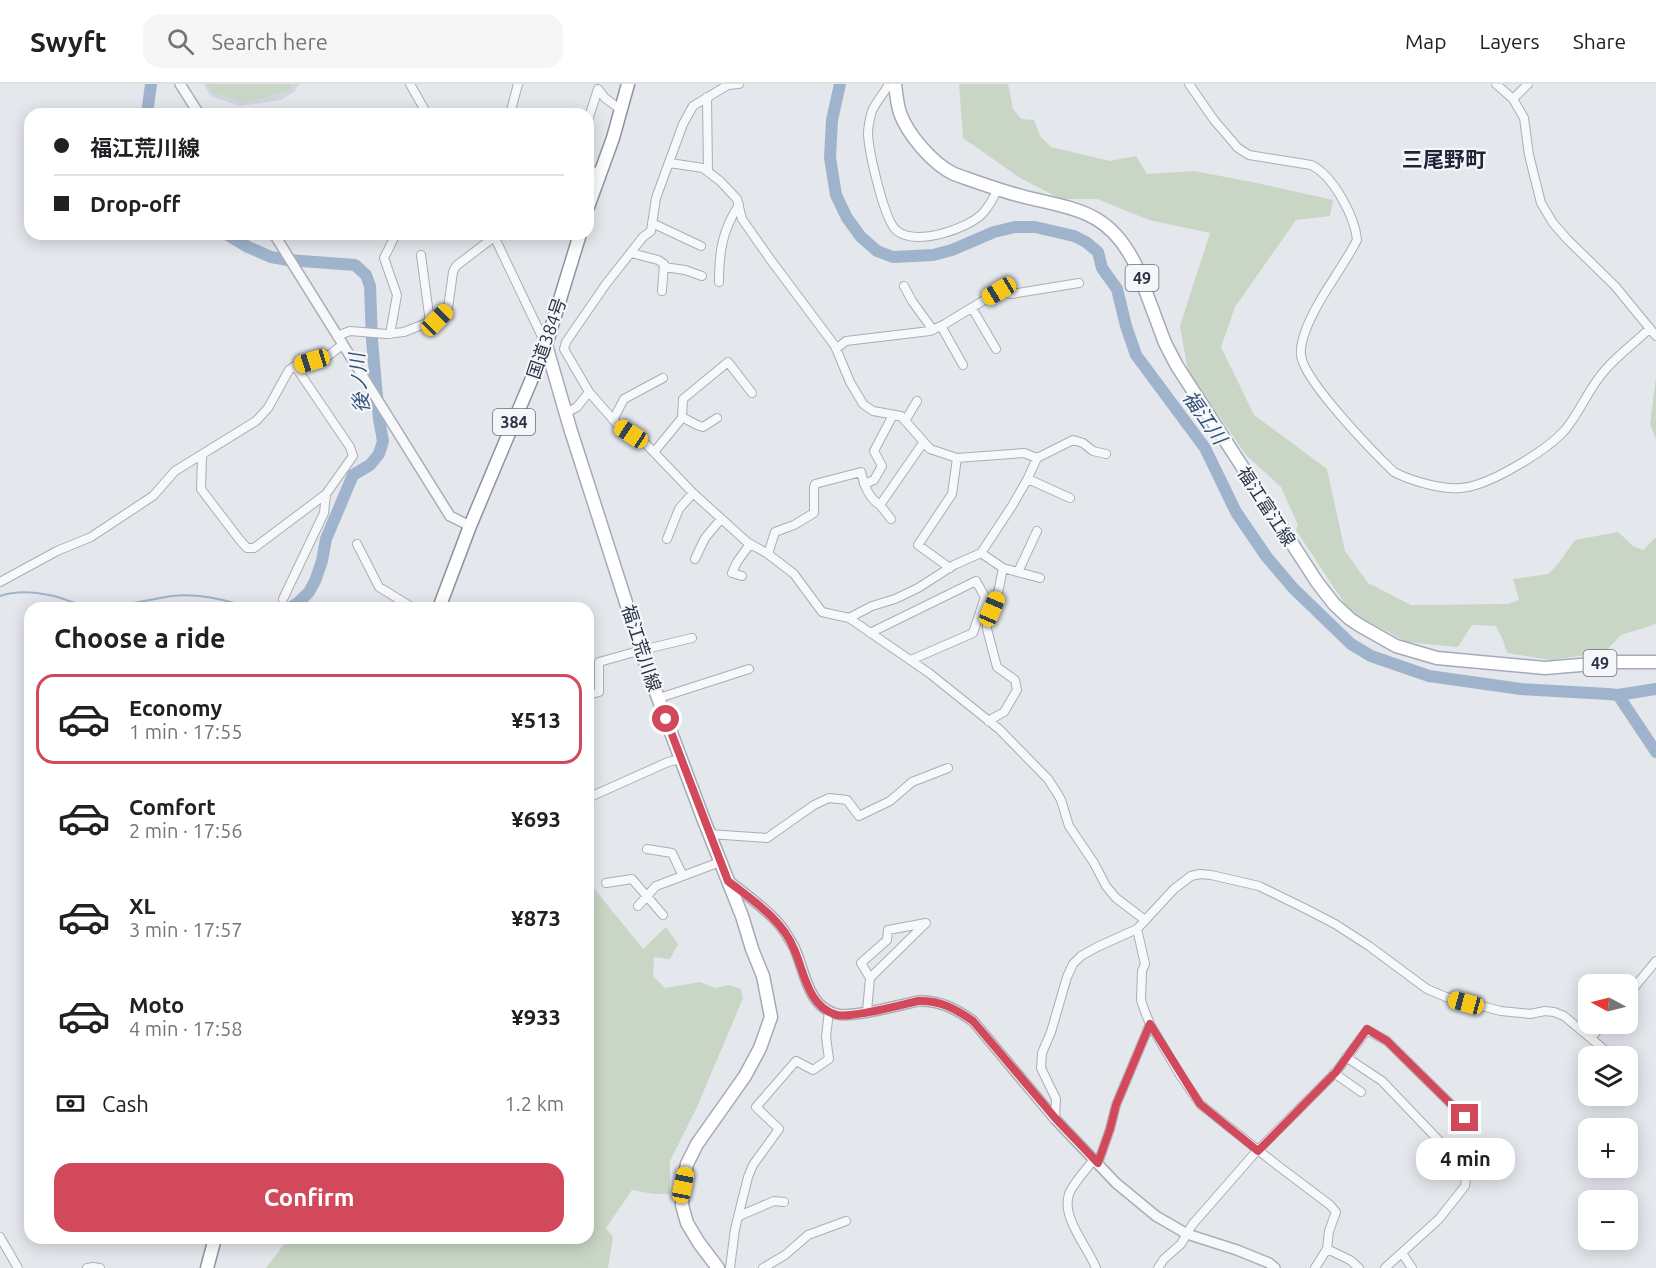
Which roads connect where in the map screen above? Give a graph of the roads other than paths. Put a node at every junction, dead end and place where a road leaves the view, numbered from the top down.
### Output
1 (180, 84) edge
2 (410, 84) edge
3 (518, 84) edge
4 (628, 84) edge
5 (739, 84) edge
6 (889, 84) edge
7 (895, 84) edge
8 (1189, 84) edge
9 (1496, 84) edge
10 (1528, 84) edge
11 (728, 85) edge
12 (706, 98) junction
13 (1513, 99) junction
14 (195, 108) edge
15 (424, 108) edge
16 (512, 108) edge
17 (592, 108) edge
18 (621, 110) junction
19 (670, 163) junction
20 (594, 172) edge
21 (708, 172) junction
22 (997, 189) junction
23 (738, 205) junction
24 (652, 223) junction
25 (278, 240) edge
26 (393, 240) edge
27 (489, 240) edge
28 (497, 240) edge
29 (578, 240) edge
30 (701, 246) dead end
31 (631, 253) junction
32 (421, 255) dead end
33 (664, 267) junction
34 (702, 276) dead end
35 (719, 282) dead end
36 (1079, 283) dead end
37 (904, 286) dead end
38 (662, 291) dead end
39 (972, 308) junction
40 (430, 322) junction
41 (937, 328) junction
42 (1650, 328) junction
43 (390, 334) junction
44 (1656, 336) edge
45 (340, 341) junction
46 (546, 345) junction
47 (836, 349) junction
48 (996, 349) dead end
49 (963, 365) dead end
50 (295, 366) junction
51 (663, 378) dead end
52 (589, 392) junction
53 (752, 393) dead end
54 (917, 401) dead end
55 (566, 412) junction
56 (893, 415) junction
57 (682, 417) junction
58 (717, 418) dead end
59 (613, 420) junction
60 (905, 421) junction
61 (923, 443) junction
62 (654, 452) junction
63 (1106, 454) dead end
64 (202, 456) junction
65 (957, 458) junction
66 (1038, 458) junction
67 (1028, 479) junction
68 (864, 484) junction
69 (693, 493) junction
70 (326, 494) junction
71 (1070, 498) dead end
72 (880, 505) junction
73 (721, 519) junction
74 (891, 519) dead end
75 (470, 526) junction
76 (1037, 531) dead end
77 (667, 539) dead end
78 (357, 544) dead end
79 (750, 544) junction
80 (981, 553) junction
81 (768, 554) junction
82 (695, 559) dead end
83 (950, 568) junction
84 (1003, 568) junction
85 (1018, 572) junction
86 (742, 576) dead end
87 (1040, 578) dead end
88 (0, 582) edge
89 (283, 599) dead end
90 (403, 602) edge
91 (441, 602) edge
92 (849, 618) junction
93 (870, 633) junction
94 (692, 638) dead end
95 (642, 650) junction
96 (911, 660) junction
97 (1656, 662) edge
98 (749, 669) dead end
99 (594, 693) edge
100 (659, 698) junction
101 (988, 721) junction
102 (681, 759) junction
103 (948, 768) dead end
104 (594, 795) edge
105 (709, 834) junction
106 (647, 849) dead end
107 (720, 862) junction
108 (683, 876) junction
109 (728, 881) junction
110 (606, 883) dead end
111 (647, 896) junction
112 (638, 906) dead end
113 (663, 915) dead end
114 (1145, 920) junction
115 (1137, 929) junction
116 (1656, 960) edge
117 (870, 978) junction
118 (1638, 982) edge
119 (829, 1011) junction
120 (867, 1011) junction
121 (1150, 1024) junction
122 (1594, 1034) edge
123 (1591, 1038) junction
124 (1600, 1046) edge
125 (1346, 1057) junction
126 (1334, 1073) junction
127 (1361, 1092) dead end
128 (1465, 1118) dead end
129 (1056, 1119) junction
130 (1258, 1151) junction
131 (1096, 1161) junction
132 (784, 1202) dead end
133 (739, 1215) junction
134 (846, 1221) dead end
135 (1187, 1234) junction
136 (0, 1237) edge
137 (213, 1244) edge
138 (1327, 1250) junction
139 (1402, 1253) junction
140 (18, 1268) edge
141 (87, 1268) edge
142 (99, 1268) edge
143 (207, 1268) edge
144 (718, 1268) edge
145 (730, 1268) edge
146 (763, 1268) edge
147 (1096, 1268) edge
148 (1158, 1268) edge
149 (1275, 1268) edge
150 (1315, 1268) edge
151 (1359, 1268) edge
152 (1385, 1268) edge
153 (1412, 1268) edge

1 - 14 street
2 - 15 street
3 - 16 street
4 - 18 main road
5 - 11 street
6 - 22 street
7 - 22 main road, 福江富江線 / 49
8 - 42 street
9 - 13 street
10 - 13 street
11 - 12 street
12 - 19 street
12 - 21 street
13 - 42 street
17 - 18 street
18 - 20 main road
19 - 21 street
19 - 24 street
21 - 23 street
22 - 97 main road, 福江富江線 / 49
23 - 35 street
23 - 47 street
24 - 30 street
24 - 31 street
25 - 45 street
26 - 43 street
27 - 40 street
28 - 46 street
29 - 46 main road, 国道384号 / 384
31 - 33 street
31 - 52 street
32 - 40 street
33 - 34 street
33 - 38 street
36 - 39 street
37 - 41 street
39 - 41 street
39 - 48 street
40 - 43 street
41 - 47 street
41 - 49 street
42 - 44 street
43 - 45 street
45 - 50 street
45 - 75 street
46 - 55 main road, 福江荒川線
46 - 75 main road, 国道384号 / 384
47 - 56 street
50 - 64 street
50 - 70 street
51 - 59 street
52 - 55 street
52 - 59 street
53 - 57 street
54 - 60 street
55 - 95 main road, 福江荒川線
56 - 60 street
56 - 68 street
57 - 58 street
57 - 62 street
59 - 62 street
60 - 61 street
61 - 65 street
61 - 72 street
62 - 69 street
63 - 66 street
64 - 70 street
64 - 88 street
65 - 66 street
65 - 83 street
66 - 67 street
67 - 71 street
67 - 80 street
68 - 72 street
68 - 81 street
69 - 73 street
69 - 77 street
70 - 89 street
72 - 74 street
73 - 79 street
73 - 82 street
75 - 91 main road, 国道384号 / 384
76 - 85 street
78 - 90 street
79 - 81 street
79 - 86 street
80 - 83 street
80 - 84 street
81 - 92 street
83 - 92 street
84 - 85 street
84 - 101 street
85 - 87 street
92 - 93 street
93 - 96 street
93 - 96 street
94 - 95 street
95 - 99 street
95 - 100 main road, 福江荒川線
96 - 101 street
98 - 100 street
100 - 102 main road, 福江荒川線
101 - 114 street
102 - 104 street
102 - 105 main road, 福江荒川線
103 - 105 street
105 - 107 main road, 福江荒川線
106 - 108 street
107 - 108 street
107 - 109 main road, 福江荒川線
108 - 111 street
109 - 119 street
109 - 144 main road, 福江荒川線
110 - 111 street
111 - 112 street
111 - 113 street
114 - 115 street
114 - 123 street
115 - 121 street
115 - 129 street
116 - 118 street
117 - 117 street
117 - 120 street
119 - 120 street
119 - 133 street
120 - 129 street
121 - 130 street
121 - 131 street
122 - 123 street
123 - 124 street
125 - 126 street
125 - 128 street
125 - 139 street
126 - 127 street
126 - 130 street
129 - 131 street
130 - 135 street
130 - 138 street
131 - 135 street
131 - 147 street
132 - 133 street
133 - 145 street
134 - 146 street
135 - 148 street
135 - 149 street
136 - 140 street
137 - 143 main road
138 - 150 street
138 - 151 street
139 - 152 street
139 - 153 street
141 - 142 street

